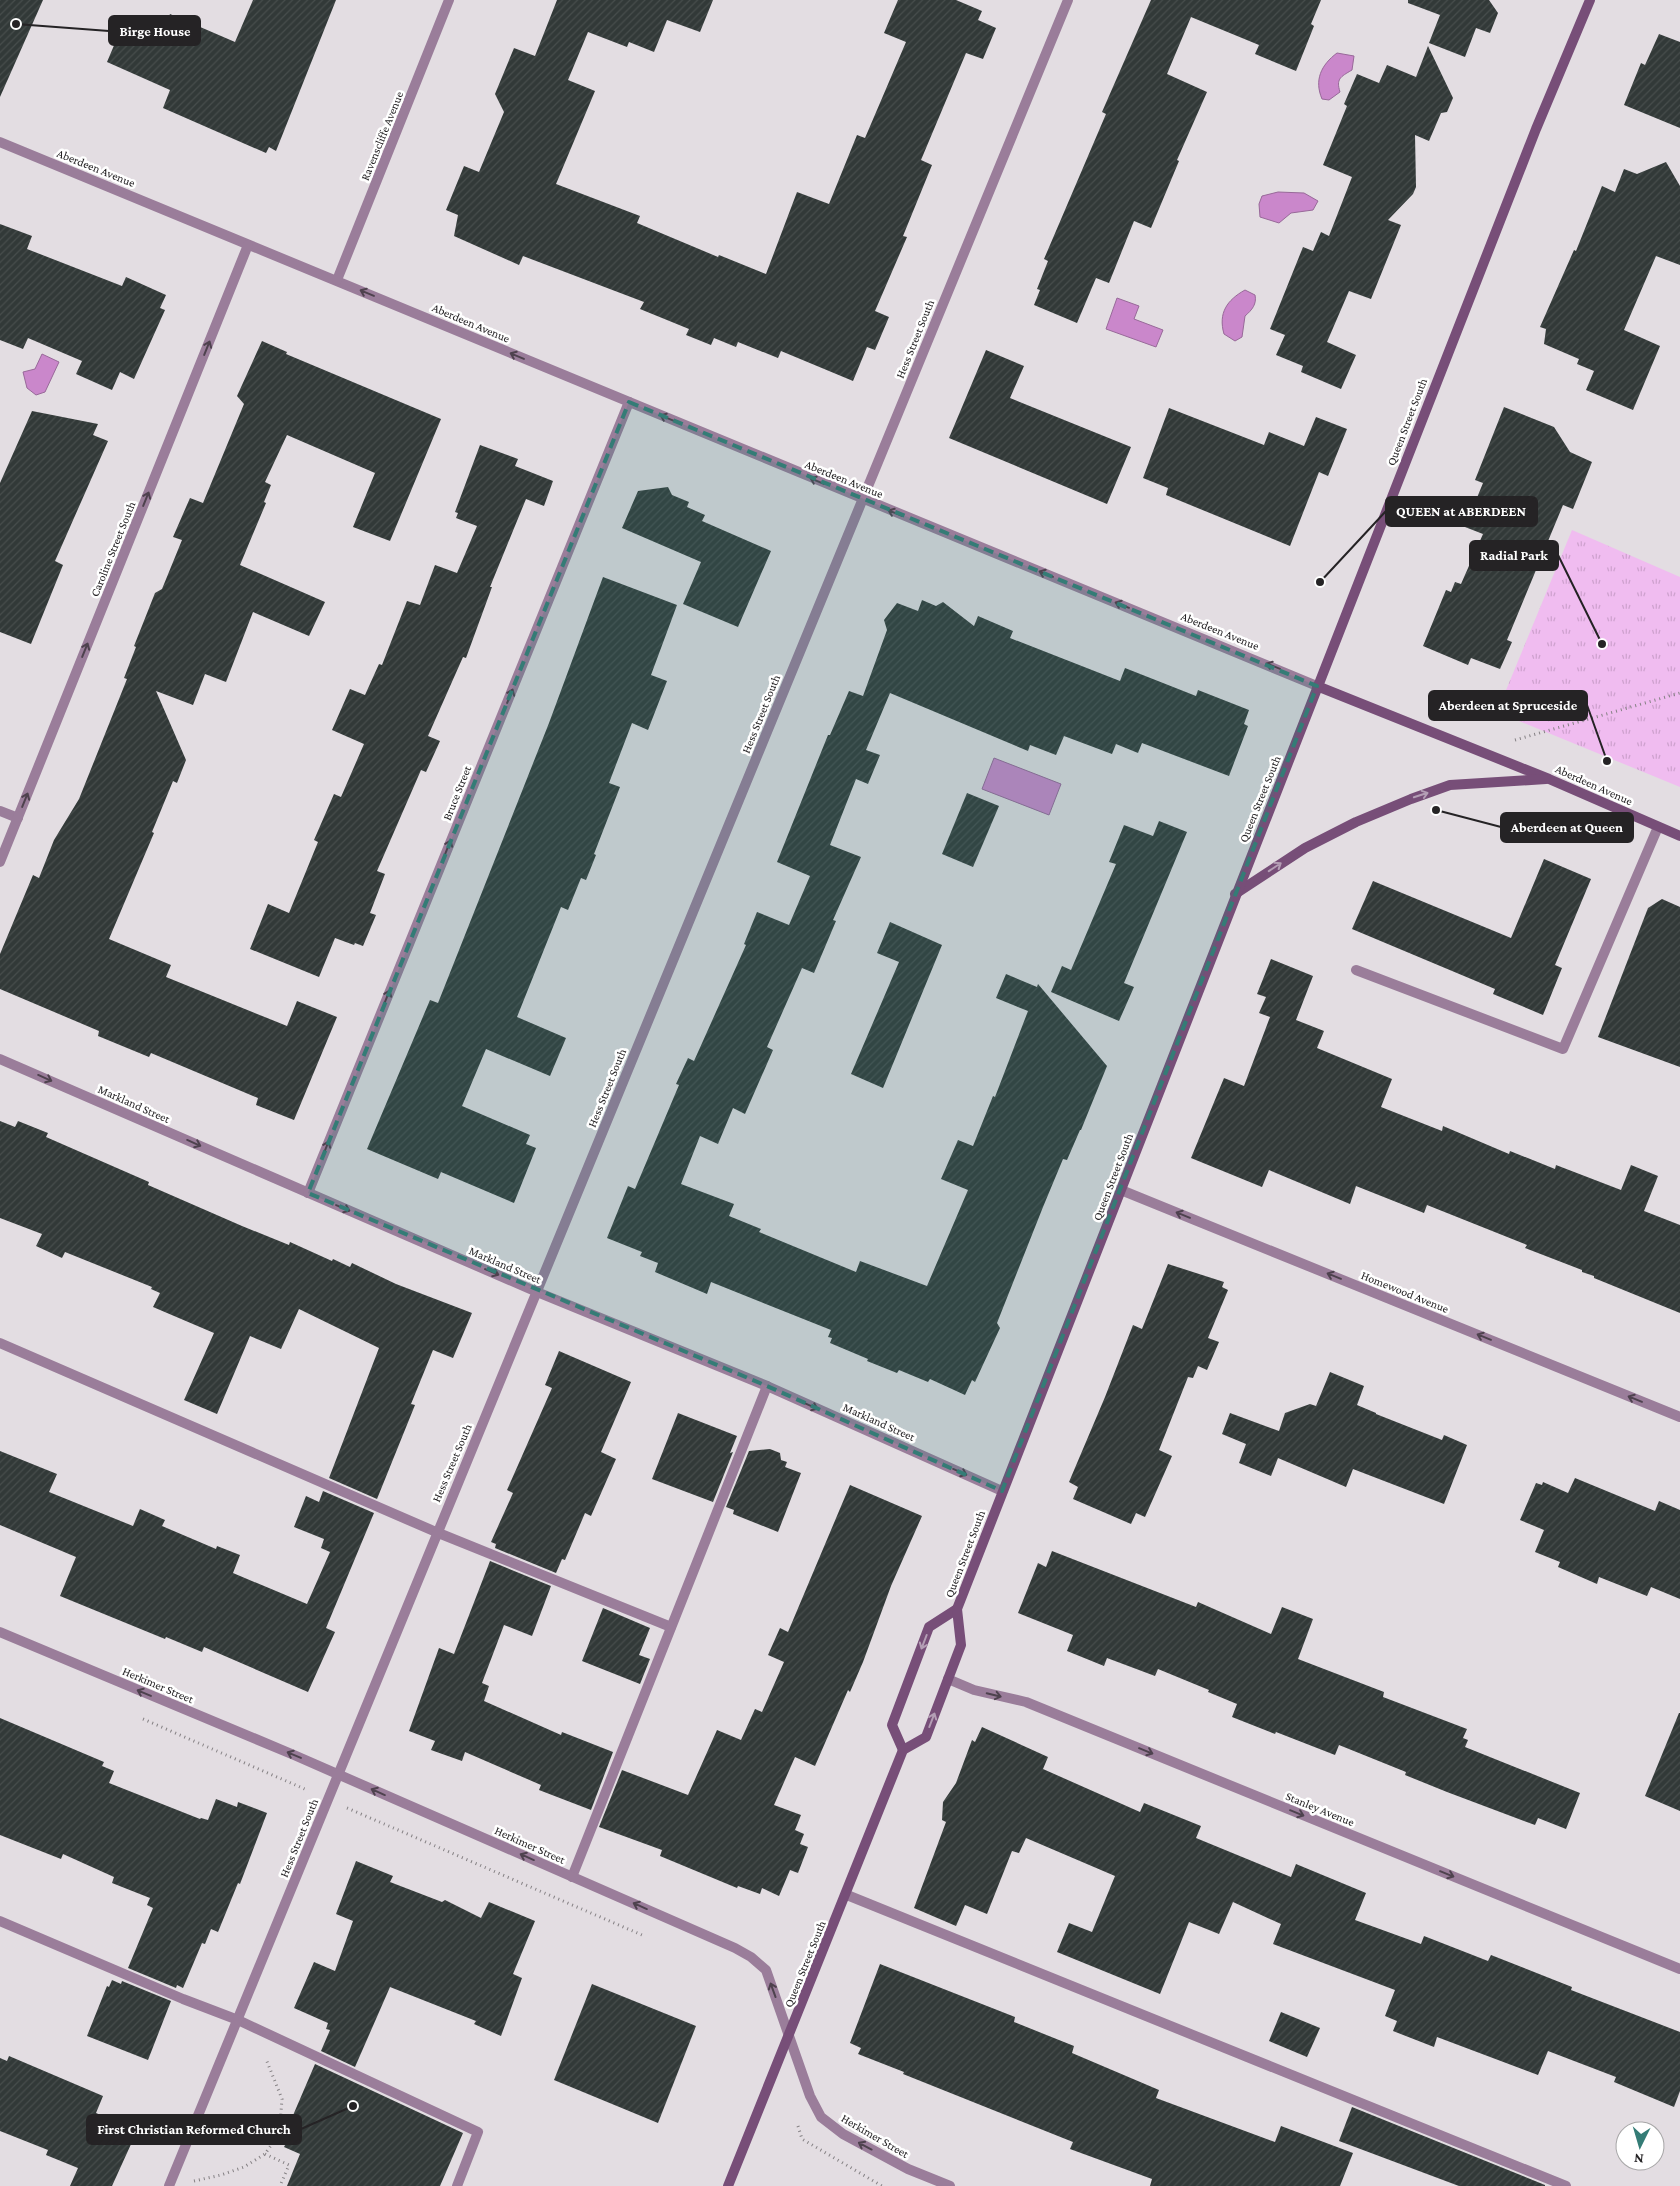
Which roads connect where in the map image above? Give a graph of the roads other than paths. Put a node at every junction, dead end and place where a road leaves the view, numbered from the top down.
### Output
1 (449, 0) edge
2 (1068, 0) edge
3 (1590, 0) edge
4 (0, 142) edge
5 (248, 244) junction
6 (337, 280) junction
7 (629, 402) junction
8 (862, 500) junction
9 (1317, 686) junction
10 (1549, 779) junction
11 (0, 811) edge
12 (18, 818) junction
13 (1658, 827) junction
14 (1680, 836) edge
15 (0, 862) edge
16 (1235, 894) junction
17 (1356, 970) dead end
18 (0, 1059) edge
19 (1121, 1190) junction
20 (308, 1193) junction
21 (537, 1292) junction
22 (0, 1343) edge
23 (767, 1386) junction
24 (1680, 1417) edge
25 (1002, 1491) junction
26 (436, 1532) junction
27 (957, 1609) junction
28 (671, 1627) junction
29 (0, 1632) edge
30 (948, 1679) junction
31 (903, 1750) junction
32 (339, 1775) junction
33 (572, 1877) junction
34 (846, 1895) junction
35 (0, 1922) edge
36 (1680, 1969) edge
37 (236, 2025) junction
38 (789, 2036) junction
39 (170, 2182) edge
40 (457, 2186) edge
41 (728, 2186) edge
42 (950, 2186) edge
43 (1566, 2186) edge

1 - 6 street, Ravenscliffe Avenue
2 - 8 street, Hess Street South
3 - 9 main road, Queen Street South
4 - 5 street, Aberdeen Avenue
5 - 6 street, Aberdeen Avenue
12 -> 5 street, Caroline Street South
7 -> 6 street, Aberdeen Avenue
8 -> 7 street, Aberdeen Avenue
20 -> 7 street, Bruce Street
9 -> 8 street, Aberdeen Avenue
8 - 21 street, Hess Street South
9 - 10 main road, Aberdeen Avenue
9 - 16 main road, Queen Street South
10 - 13 main road, Aberdeen Avenue
16 -> 10 main road
11 - 12 street
12 - 15 street, Caroline Street South
13 - 14 main road, Aberdeen Avenue
13 - 17 street
16 - 19 main road, Queen Street South
18 -> 20 street, Markland Street
24 -> 19 street, Homewood Avenue
19 - 25 main road, Queen Street South
20 -> 21 street, Markland Street
21 - 23 street, Markland Street
21 - 26 street, Hess Street South
22 - 26 street
23 -> 25 street, Markland Street
23 - 28 street
25 - 27 main road, Queen Street South
26 - 28 street
26 - 32 street, Hess Street South
27 - 30 main road, Queen Street South
27 -> 31 main road, Queen Street South
28 - 33 street
32 -> 29 street, Herkimer Street
31 -> 30 main road, Queen Street South
30 -> 36 street, Stanley Avenue
31 - 34 main road, Queen Street South
33 -> 32 street, Herkimer Street
32 - 37 street, Hess Street South
38 -> 33 street, Herkimer Street
34 - 38 main road, Queen Street South
34 - 43 street
35 - 37 street
37 - 39 street, Hess Street South
37 - 40 street
38 - 41 main road, Queen Street South
42 -> 38 street, Herkimer Street

